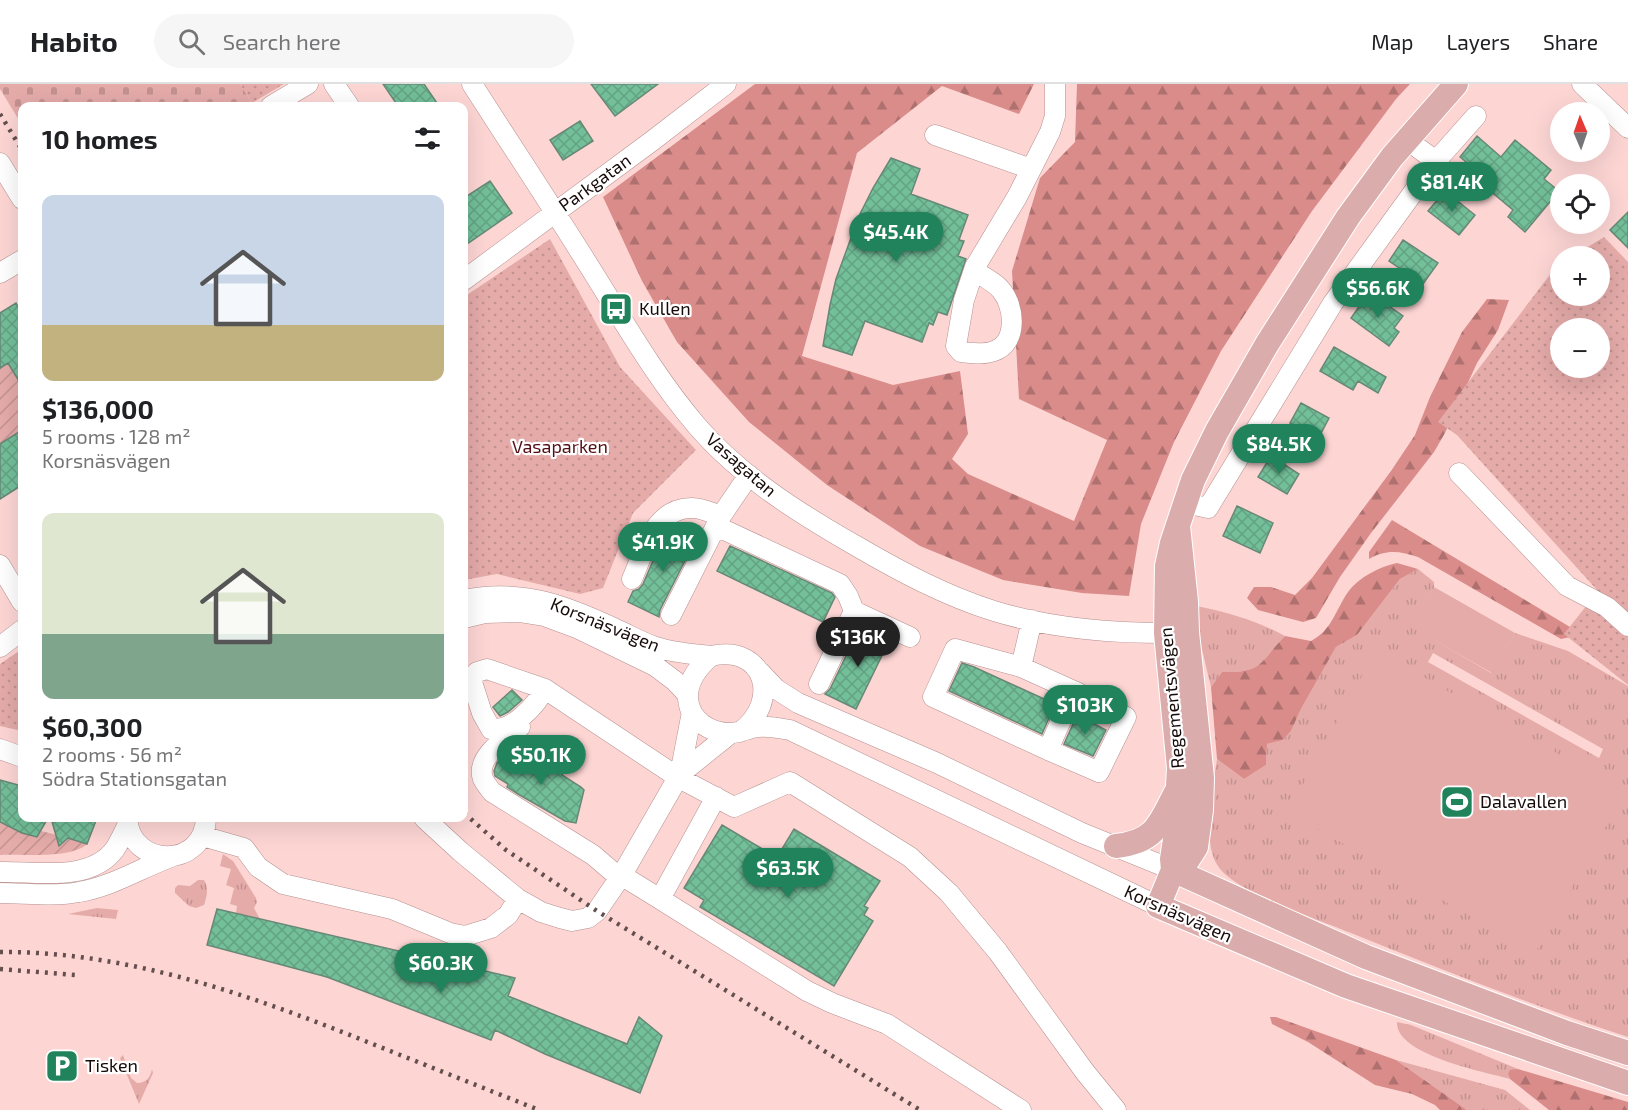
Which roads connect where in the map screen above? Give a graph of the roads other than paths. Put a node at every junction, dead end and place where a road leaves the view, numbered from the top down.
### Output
1 (308, 84) edge
2 (334, 84) edge
3 (472, 84) edge
4 (726, 84) edge
5 (1055, 84) edge
6 (1456, 84) edge
7 (1582, 84) edge
8 (278, 102) edge
9 (346, 102) edge
10 (1476, 116) dead end
11 (1628, 128) edge
12 (935, 135) dead end
13 (1407, 140) junction
14 (1436, 161) junction
15 (0, 163) edge
16 (1031, 169) junction
17 (18, 192) edge
18 (556, 212) junction
19 (18, 262) edge
20 (974, 271) dead end
21 (0, 273) edge
22 (468, 277) edge
23 (1459, 473) dead end
24 (749, 475) junction
25 (1185, 503) junction
26 (719, 521) junction
27 (0, 565) edge
28 (632, 579) dead end
29 (18, 595) edge
30 (468, 600) edge
31 (854, 611) junction
32 (671, 615) dead end
33 (468, 617) edge
34 (1032, 620) junction
35 (1628, 626) edge
36 (1176, 632) junction
37 (18, 633) edge
38 (910, 637) dead end
39 (0, 647) edge
40 (711, 656) junction
41 (1021, 667) junction
42 (758, 670) junction
43 (819, 684) dead end
44 (1074, 691) junction
45 (690, 704) junction
46 (736, 733) junction
47 (0, 749) edge
48 (1048, 750) junction
49 (18, 756) edge
50 (679, 776) junction
51 (1178, 786) junction
52 (716, 797) junction
53 (128, 822) edge
54 (128, 822) edge
55 (428, 822) edge
56 (204, 827) edge
57 (1116, 846) junction
58 (1196, 847) junction
59 (171, 857) junction
60 (1173, 870) junction
61 (0, 872) edge
62 (620, 876) junction
63 (0, 893) edge
64 (1224, 893) junction
65 (518, 899) junction
66 (660, 899) junction
67 (1158, 906) junction
68 (1628, 1053) edge
69 (1628, 1083) edge
70 (1021, 1110) edge
71 (1116, 1110) edge

1 - 8 street
2 - 9 street
3 - 18 street, Vasagatan
4 - 18 street, Parkgatan
5 - 16 street
6 - 13 main road, Regementsvägen
7 - 11 street
10 - 14 street
12 - 16 street
13 - 14 street
13 - 25 main road, Regementsvägen
14 - 25 street
15 - 17 street
16 - 20 street
18 - 22 street, Parkgatan
18 - 24 street, Vasagatan
19 - 21 street
23 - 35 street
24 - 26 street
24 - 34 street, Vasagatan
25 - 36 main road, Regementsvägen
26 - 28 street
26 - 31 street
26 - 32 street
27 - 29 street
30 - 40 street, Korsnäsvägen
31 - 38 street
31 - 43 street
33 - 45 street, Korsnäsvägen
34 - 36 street, Vasagatan
34 - 41 street
36 - 51 main road, Regementsvägen
36 - 58 main road, Regementsvägen
37 - 39 street
40 - 42 street
40 - 45 street
41 - 44 street
41 - 48 street
42 - 46 street
42 - 57 street, Korsnäsvägen
44 - 48 street
44 - 48 street
45 - 46 street
45 - 50 street
46 - 50 street
46 - 67 street, Korsnäsvägen
47 - 49 street
50 - 52 street
50 - 62 street
50 - 62 street
51 - 57 main road
51 - 60 main road, Regementsvägen
52 - 66 street
52 - 71 street
53 - 59 street
54 - 61 street
55 - 65 street
56 - 59 street
56 - 65 street
57 - 60 street, Korsnäsvägen
58 - 60 main road
58 - 64 main road
59 - 63 street
60 - 64 main road, Korsnäsvägen
60 - 67 main road
62 - 65 street
62 - 66 street
64 - 68 main road, Korsnäsvägen
66 - 70 street
67 - 69 main road, Korsnäsvägen

